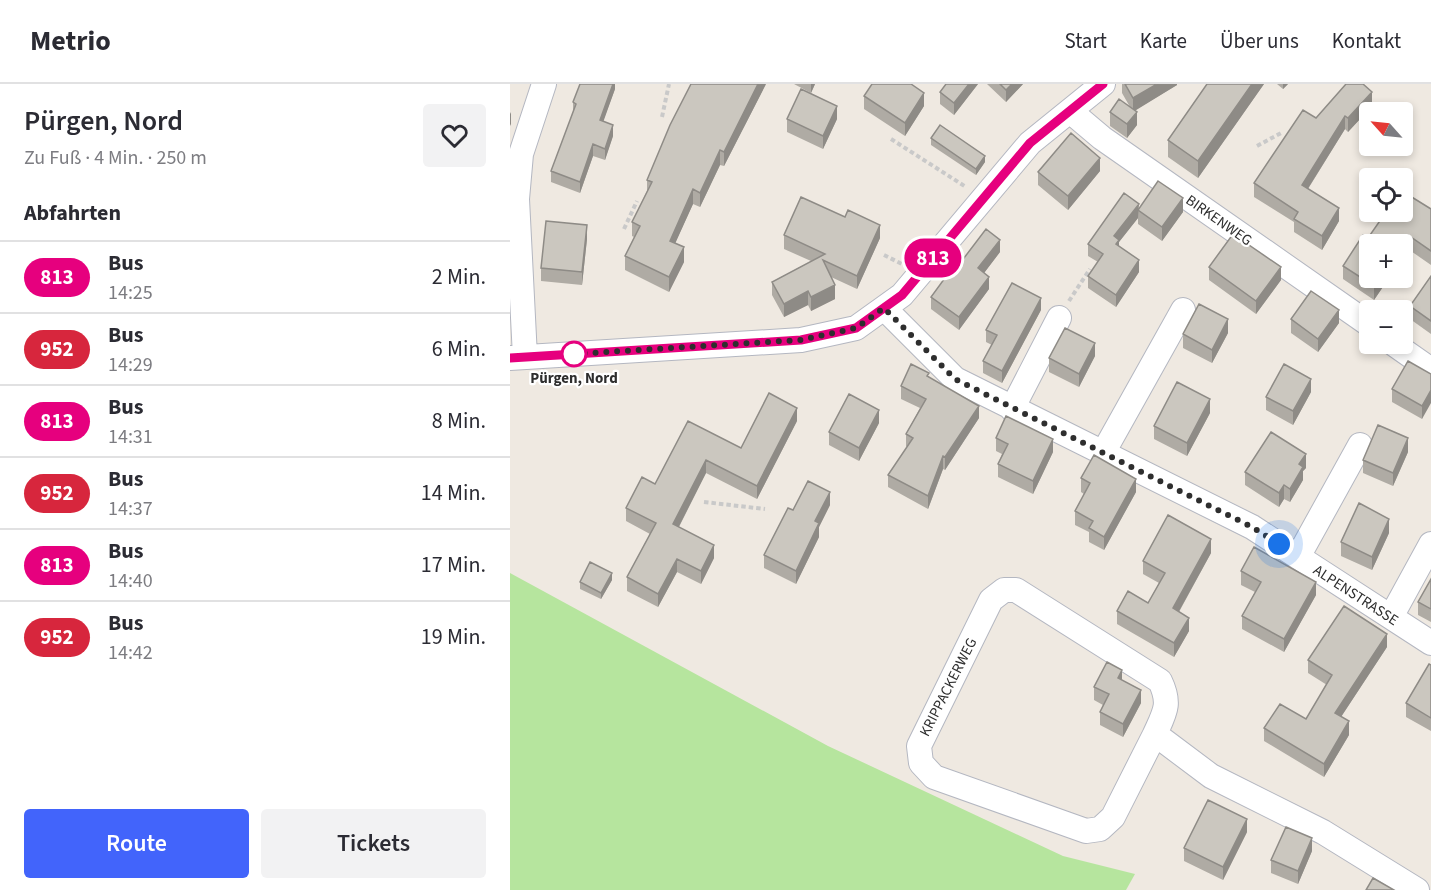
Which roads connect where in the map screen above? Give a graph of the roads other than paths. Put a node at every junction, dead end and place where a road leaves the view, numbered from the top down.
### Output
1 (544, 84) edge
2 (1103, 84) edge
3 (1070, 111) junction
4 (514, 250) edge
5 (884, 308) junction
6 (1184, 310) dead end
7 (1059, 318) road end
8 (1359, 318) edge
9 (1408, 354) edge
10 (518, 358) edge
11 (1431, 370) edge
12 (1012, 409) junction
13 (1360, 445) dead end
14 (1103, 453) junction
15 (1431, 544) edge
16 (1298, 557) junction
17 (1391, 617) junction
18 (1431, 643) edge
19 (1155, 734) junction
20 (1417, 890) edge

1 - 4 street
2 - 3 street
3 - 5 street
3 - 8 street, BIRKENWEG
4 - 10 street
5 - 10 street
5 - 12 street, ALPENSTRASSE
6 - 14 street
7 - 12 street
9 - 11 street
12 - 14 street, ALPENSTRASSE
13 - 16 street
14 - 16 street, ALPENSTRASSE
15 - 17 street
16 - 17 street, ALPENSTRASSE
17 - 18 street, ALPENSTRASSE
19 - 19 street, KRIPPACKERWEG
19 - 20 street

